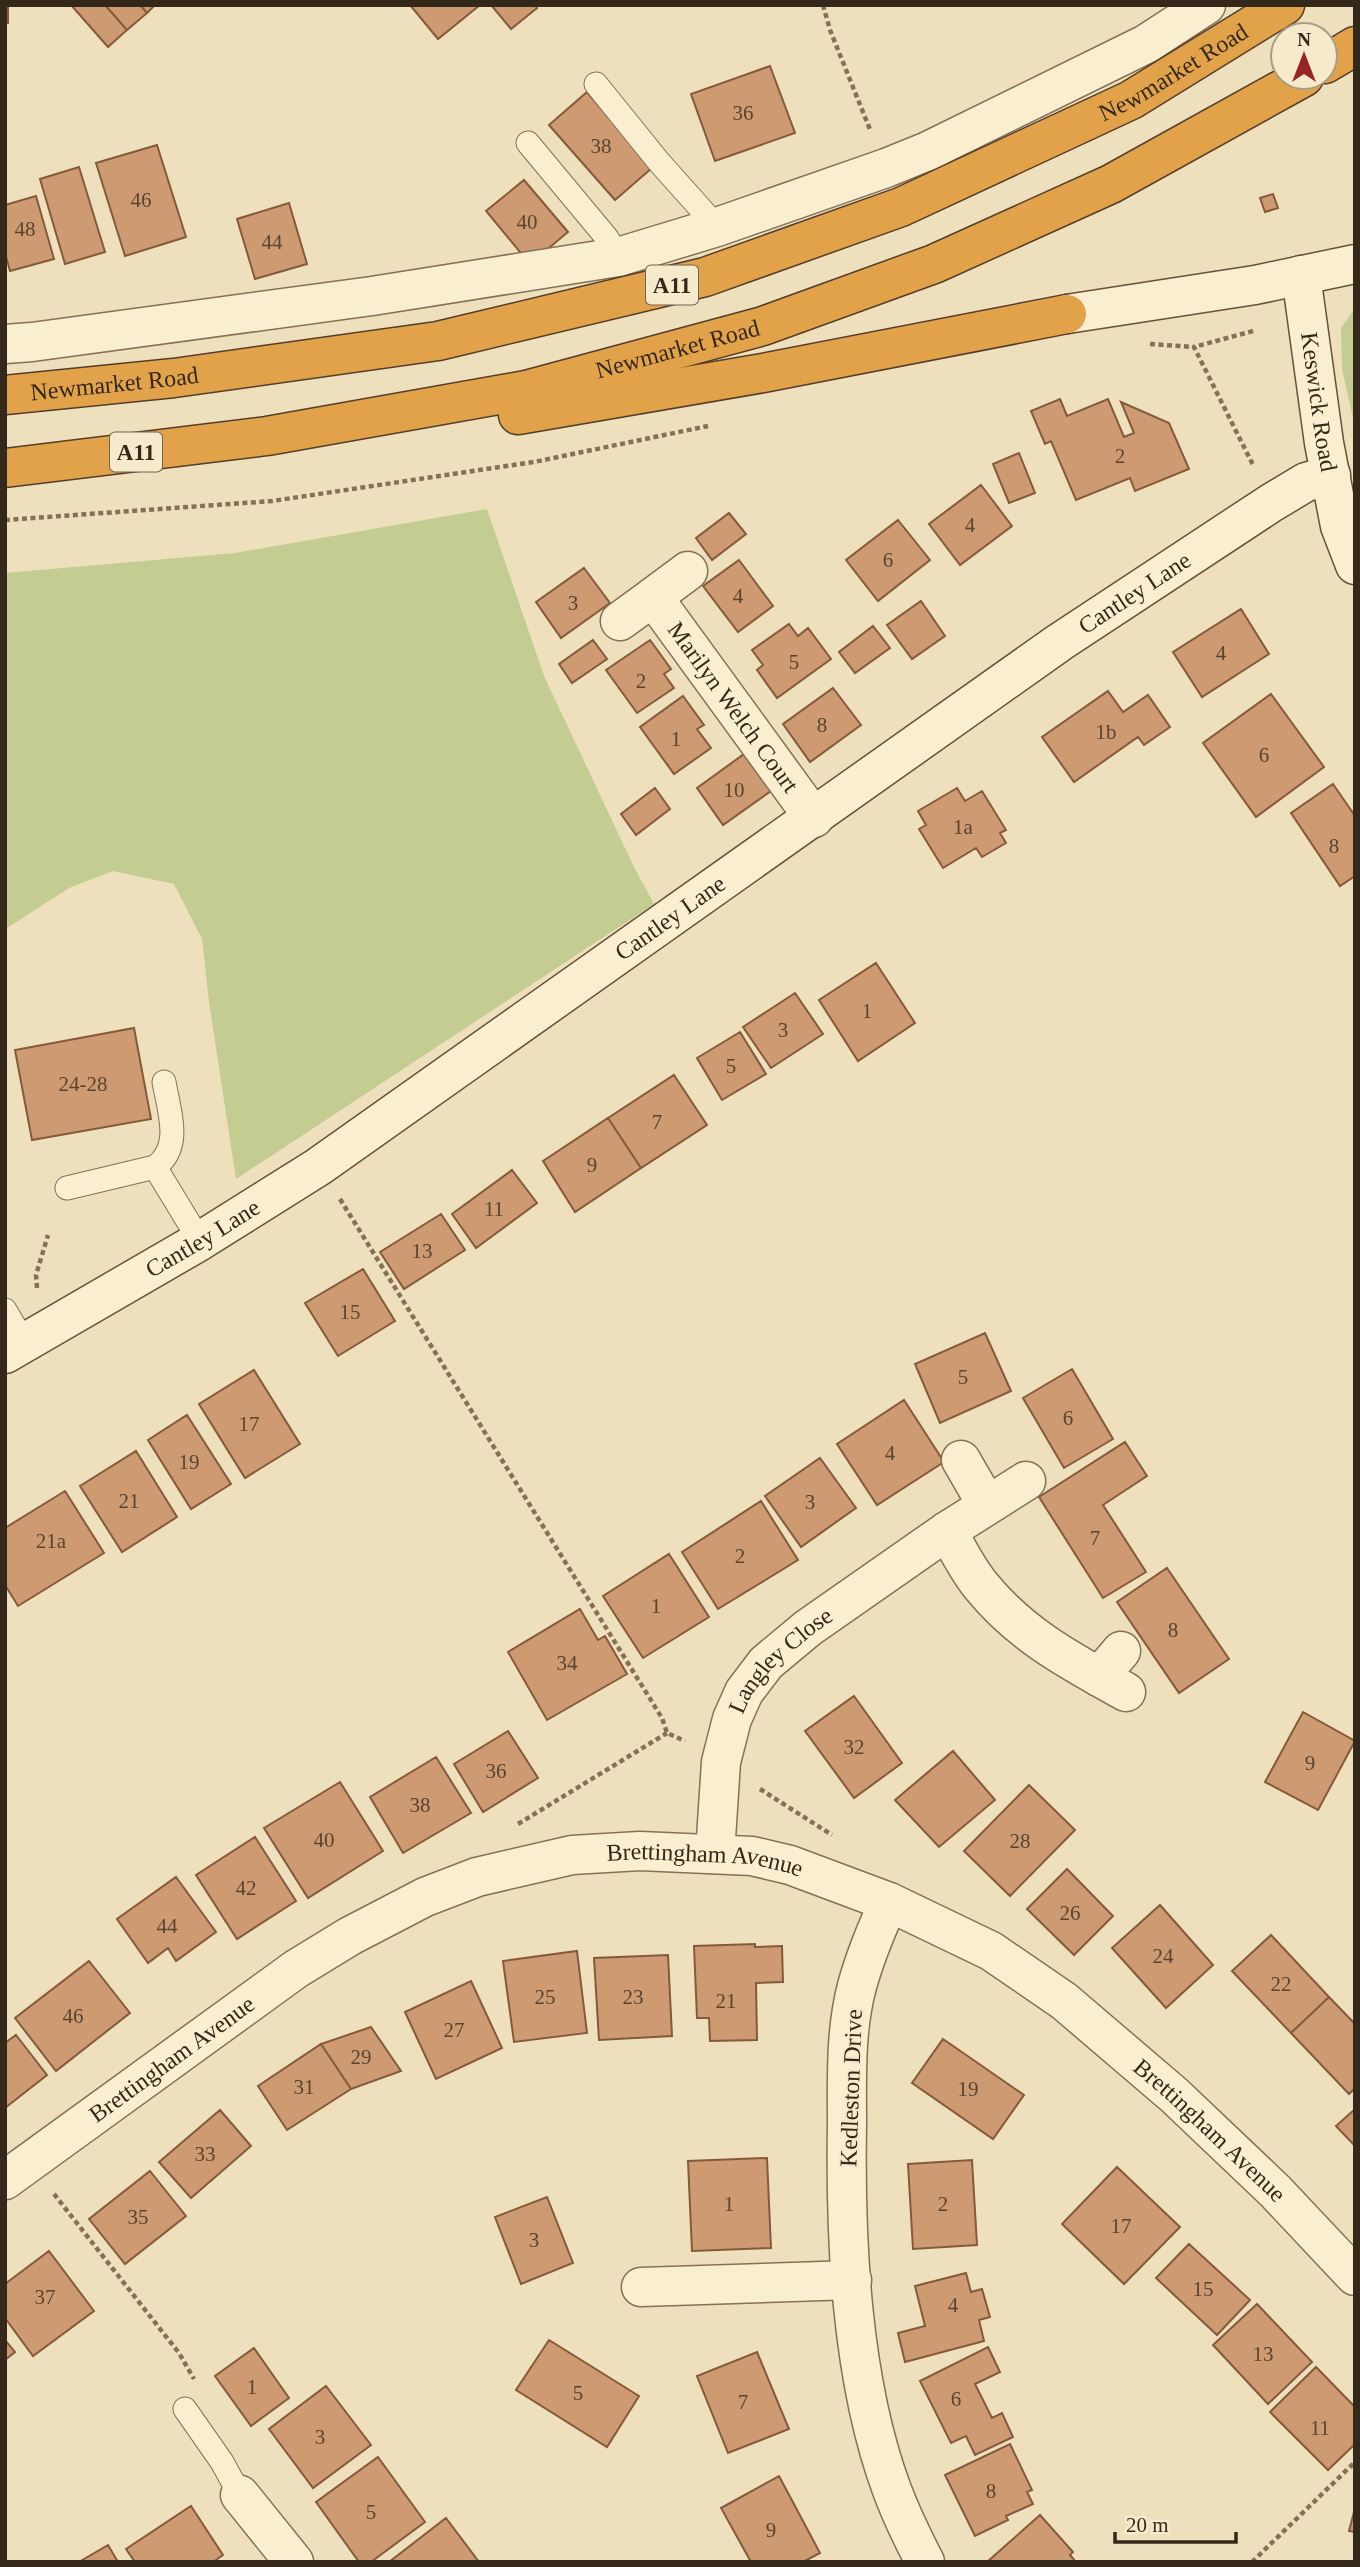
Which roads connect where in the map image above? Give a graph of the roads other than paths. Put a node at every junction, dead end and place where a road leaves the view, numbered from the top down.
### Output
1 (1206, 5) edge
2 (1285, 5) edge
3 (1355, 46) edge
4 (1339, 56) edge
5 (596, 84) dead end
6 (1279, 91) edge
7 (528, 143) dead end
8 (717, 227) junction
9 (618, 257) junction
10 (1355, 264) edge
11 (1301, 275) junction
12 (1067, 314) joint
13 (5, 344) edge
14 (5, 395) edge
15 (267, 436) junction
16 (5, 468) edge
17 (1331, 475) junction
18 (1355, 565) edge
19 (688, 571) dead end
20 (653, 597) junction
21 (620, 621) dead end
22 (814, 818) junction
23 (164, 1082) dead end
24 (155, 1167) junction
25 (67, 1188) dead end
26 (201, 1241) junction
27 (5, 1310) edge
28 (28, 1341) edge
29 (961, 1460) dead end
30 (1026, 1481) dead end
31 (987, 1505) junction
32 (947, 1531) junction
33 (1115, 1673) dead end
34 (715, 1854) junction
35 (889, 1902) junction
36 (18, 2171) edge
37 (1355, 2276) edge
38 (852, 2280) junction
39 (641, 2287) dead end
40 (185, 2409) dead end
41 (240, 2495) joint
42 (294, 2562) edge
43 (925, 2562) edge

1 - 8 street, Newmarket Road
2 - 14 highway, Newmarket Road / A11
3 - 4 highway
5 - 8 lane
6 - 15 highway, Newmarket Road / A11
7 - 9 lane
8 - 9 street, Newmarket Road
9 - 13 street, Newmarket Road
10 - 11 street
11 - 12 street
11 - 17 street, Keswick Road
12 - 15 highway, A11
15 - 16 highway, Newmarket Road / A11
17 - 18 street, Keswick Road
17 - 22 street, Cantley Lane
19 - 20 street, Marilyn Welch Court
20 - 21 street, Marilyn Welch Court
20 - 22 street, Marilyn Welch Court
22 - 26 street, Cantley Lane
23 - 24 lane
24 - 25 lane
24 - 26 lane
26 - 28 street, Cantley Lane
27 - 28 lane
29 - 31 street
30 - 31 street, Langley Close
31 - 32 street, Langley Close
32 - 33 street
32 - 34 street, Langley Close
34 - 35 street, Brettingham Avenue
34 - 36 street, Brettingham Avenue
35 - 37 street, Brettingham Avenue
35 - 38 street, Kedleston Drive
38 - 39 street
38 - 43 street, Kedleston Drive
40 - 41 lane
41 - 42 street

